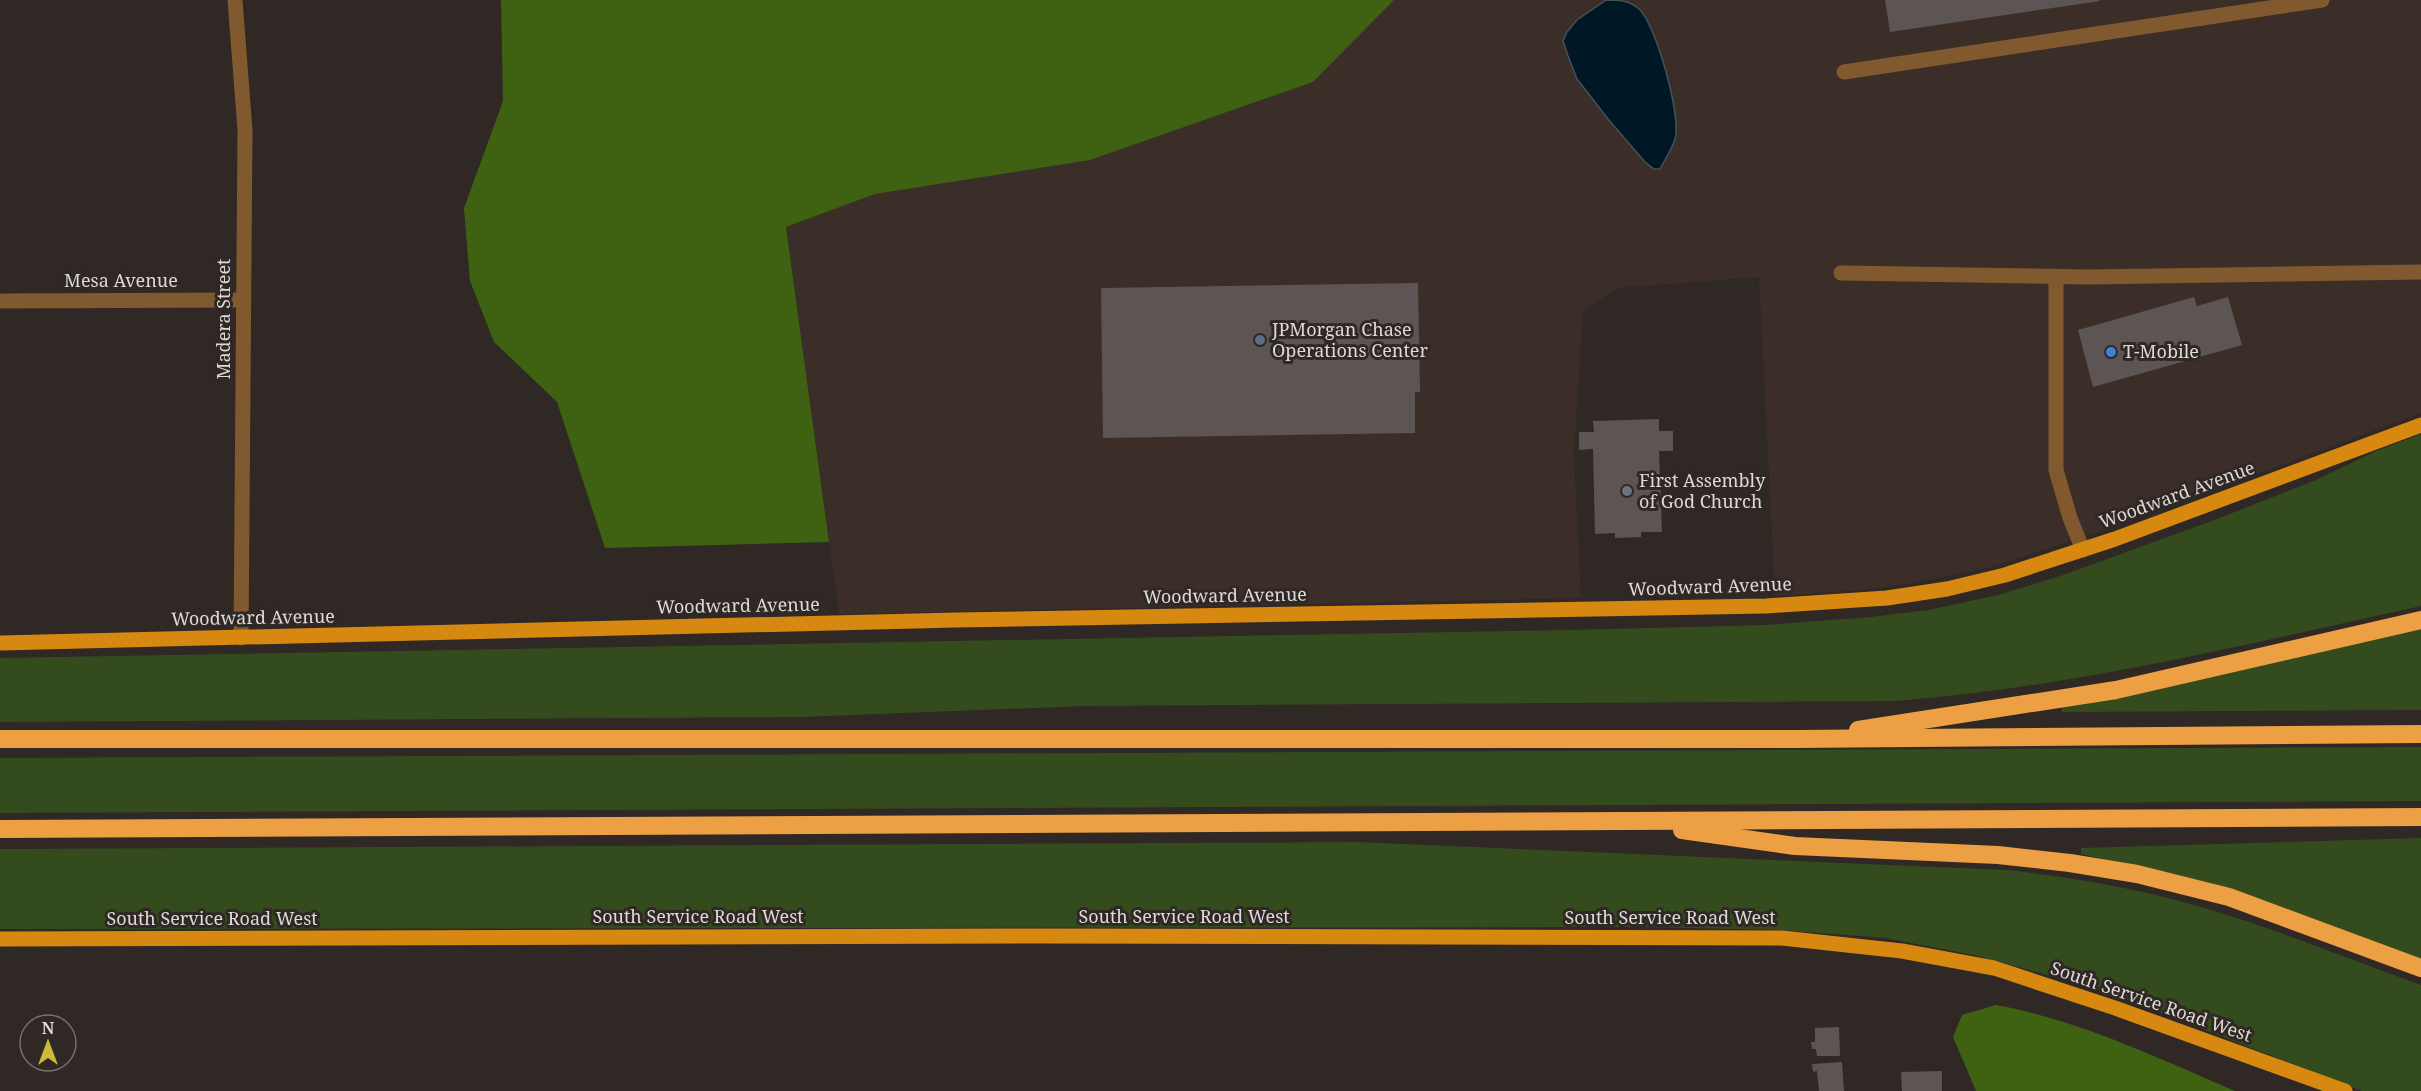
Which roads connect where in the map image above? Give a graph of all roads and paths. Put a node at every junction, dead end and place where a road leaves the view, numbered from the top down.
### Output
1 (235, 0) edge
2 (2322, 0) edge
3 (1844, 72) dead end
4 (2421, 272) edge
5 (1841, 273) dead end
6 (2056, 277) junction
7 (243, 300) junction
8 (0, 301) edge
9 (2421, 425) edge
10 (2083, 550) junction
11 (2421, 620) edge
12 (241, 638) junction
13 (0, 643) edge
14 (2421, 734) edge
15 (0, 739) edge
16 (1795, 740) junction
17 (2421, 818) edge
18 (1617, 821) junction
19 (0, 828) edge
20 (0, 939) edge
21 (2421, 968) edge
22 (2345, 1091) edge

1 - 7 street, Madera Street
2 - 3 street
4 - 6 street
5 - 6 street
6 - 10 street
7 - 8 street, Mesa Avenue
7 - 12 street, Madera Street
9 - 10 main road, Woodward Avenue
10 - 12 main road, Woodward Avenue
11 - 16 highway
12 - 13 main road, Woodward Avenue
14 - 16 highway
15 - 16 highway
17 - 18 highway
18 - 19 highway
18 - 21 highway
20 - 22 main road, South Service Road West

